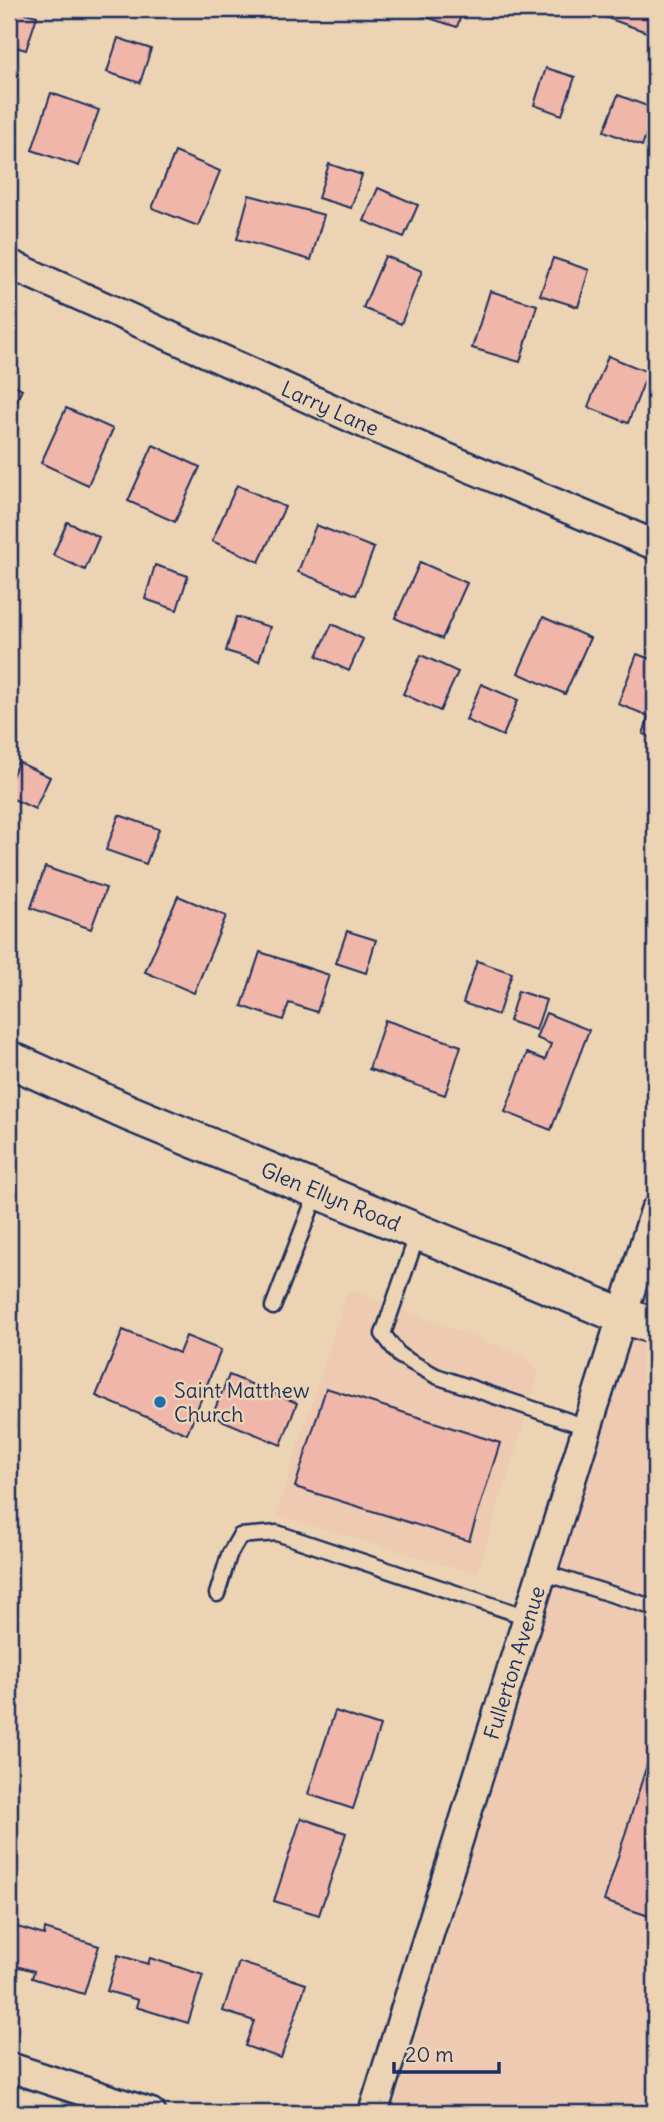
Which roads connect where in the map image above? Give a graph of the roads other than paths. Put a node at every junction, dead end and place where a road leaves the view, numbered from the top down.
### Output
1 (9, 264) edge
2 (655, 545) edge
3 (9, 1059) edge
4 (318, 1191) junction
5 (655, 1211) edge
6 (418, 1232) junction
7 (273, 1307) dead end
8 (620, 1315) junction
9 (655, 1326) edge
10 (586, 1427) junction
11 (541, 1572) junction
12 (218, 1594) dead end
13 (655, 1608) edge
14 (527, 1617) junction
15 (9, 2067) edge
16 (143, 2112) edge
17 (373, 2113) edge

1 - 2 street, Larry Lane
3 - 4 street, Glen Ellyn Road
4 - 6 street, Glen Ellyn Road
4 - 7 lane
5 - 8 street, Fullerton Avenue
6 - 8 street, Glen Ellyn Road
6 - 10 lane
8 - 9 street, Glen Ellyn Road
8 - 10 street, Fullerton Avenue
10 - 11 street, Fullerton Avenue
11 - 13 lane
11 - 14 street, Fullerton Avenue
12 - 14 lane
14 - 17 street, Fullerton Avenue
15 - 16 street

